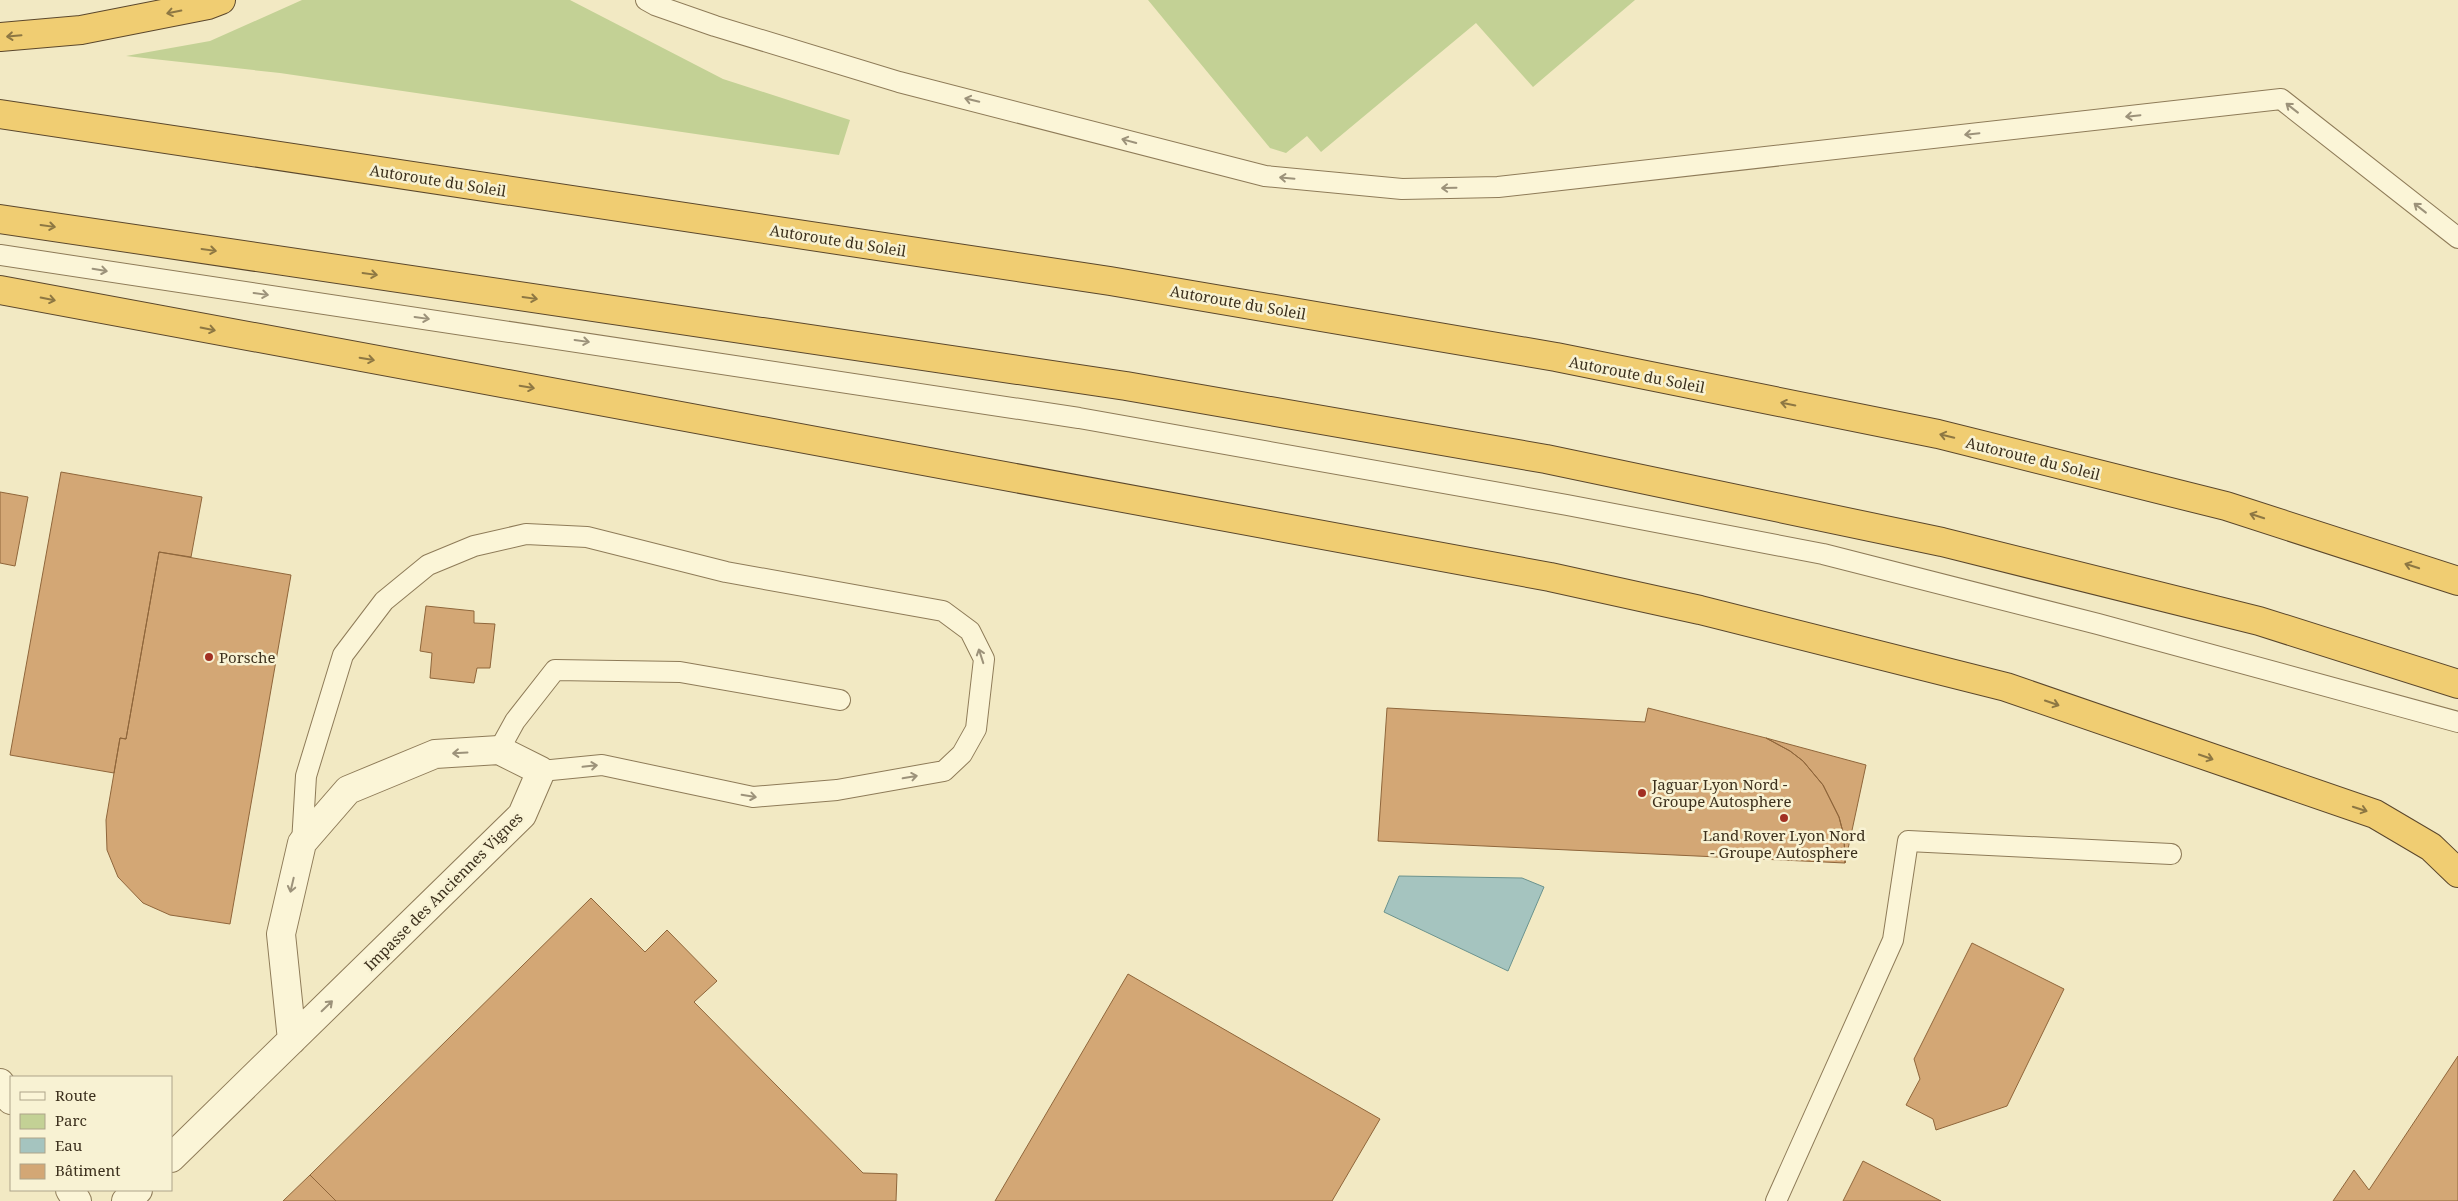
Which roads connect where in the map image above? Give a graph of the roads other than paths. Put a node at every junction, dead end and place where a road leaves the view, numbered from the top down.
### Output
1 (221, 0) edge
2 (646, 0) edge
3 (0, 37) edge
4 (0, 114) edge
5 (0, 219) edge
6 (2458, 238) edge
7 (0, 255) edge
8 (0, 290) edge
9 (2458, 581) edge
10 (2458, 684) edge
11 (840, 700) dead end
12 (2458, 722) edge
13 (500, 750) junction
14 (541, 771) junction
15 (302, 843) junction
16 (2171, 854) dead end
17 (2458, 873) edge
18 (292, 1040) junction
19 (0, 1083) edge
20 (10, 1098) edge
21 (172, 1157) edge
22 (137, 1191) edge
23 (126, 1201) edge
24 (1776, 1201) edge

1 -> 3 highway
6 -> 2 lane
9 -> 4 highway, Autoroute du Soleil
5 -> 10 highway
7 -> 12 lane
8 -> 17 highway
11 - 13 lane
13 - 14 street
13 -> 15 street
14 -> 15 lane
18 -> 14 street, Impasse des Anciennes Vignes
15 -> 18 street
16 - 24 lane
18 - 21 street, Impasse des Anciennes Vignes
19 - 20 street
22 - 23 street

